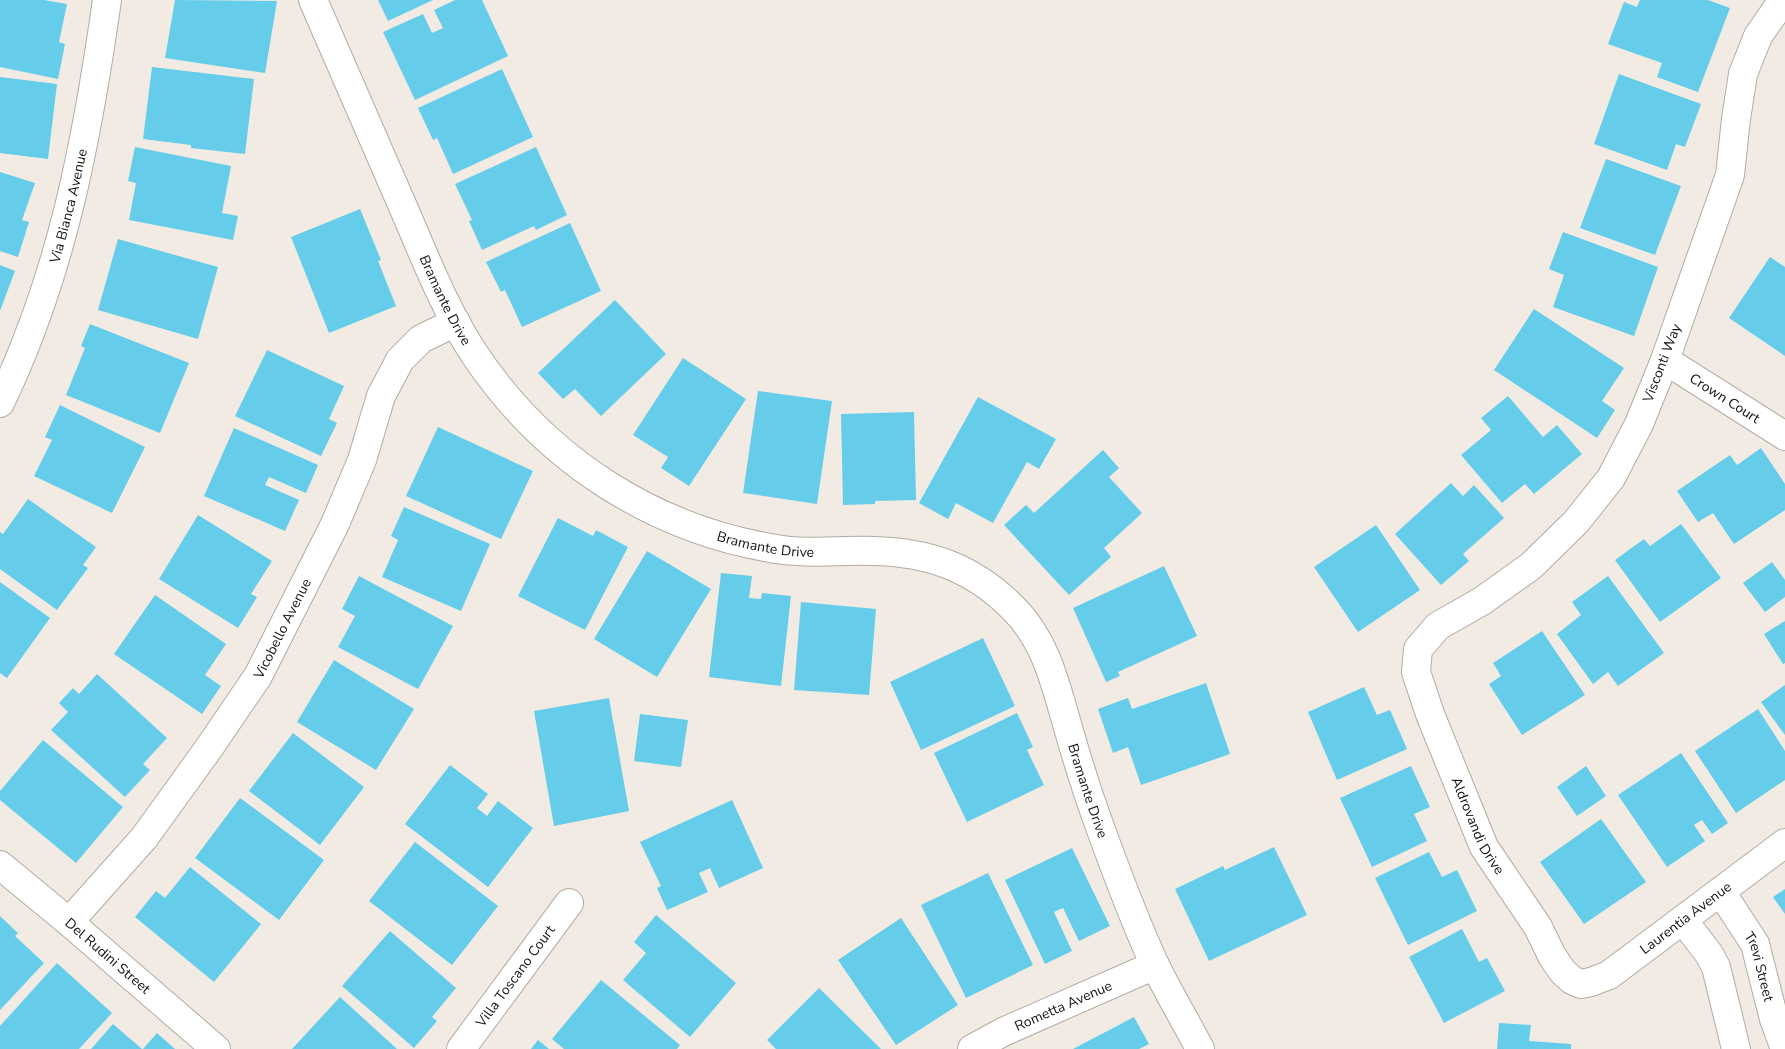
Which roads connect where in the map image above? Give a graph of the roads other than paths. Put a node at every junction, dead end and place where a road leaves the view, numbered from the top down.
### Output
1 (107, 0) edge
2 (313, 0) edge
3 (1783, 0) edge
4 (456, 322) junction
5 (1665, 360) junction
6 (0, 403) edge
7 (1785, 436) edge
8 (1418, 649) joint
9 (1785, 843) edge
10 (0, 865) edge
11 (1721, 892) junction
12 (569, 903) dead end
13 (1684, 920) junction
14 (69, 922) junction
15 (1155, 965) junction
16 (1765, 979) junction
17 (1580, 984) joint
18 (1722, 990) junction
19 (216, 1049) edge
20 (461, 1049) edge
21 (972, 1049) edge
22 (1200, 1049) edge
23 (1736, 1049) edge
24 (1785, 1049) edge

1 - 6 street, Via Bianca Avenue
2 - 4 street, Bramante Drive
3 - 5 street, Visconti Way
4 - 14 street, Vicobello Avenue
4 - 15 street, Bramante Drive
5 - 7 street, Crown Court
5 - 8 street, Visconti Way
8 - 17 street, Aldrovandi Drive
9 - 11 street, Laurentia Avenue
10 - 14 street, Del Rudini Street
11 - 13 street, Laurentia Avenue
11 - 16 street, Trevi Street
12 - 20 street, Villa Toscano Court
13 - 17 street, Laurentia Avenue
13 - 18 street
14 - 19 street, Del Rudini Street
15 - 21 street, Rometta Avenue
15 - 22 street, Bramante Drive
16 - 18 street
16 - 24 street, Trevi Street
18 - 23 street

